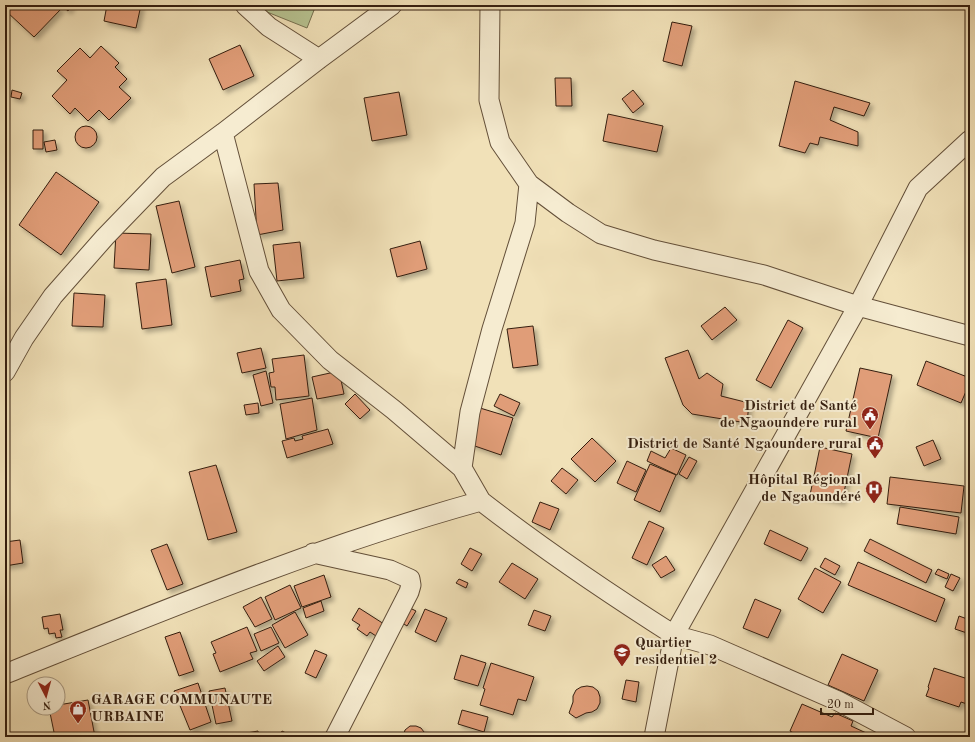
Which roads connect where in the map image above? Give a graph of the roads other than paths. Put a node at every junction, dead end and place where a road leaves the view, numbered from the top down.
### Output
1 (245, 5) edge
2 (392, 5) edge
3 (490, 5) edge
4 (319, 58) junction
5 (223, 133) junction
6 (970, 140) edge
7 (529, 184) junction
8 (858, 306) junction
9 (970, 336) edge
10 (5, 372) edge
11 (462, 468) junction
12 (481, 501) junction
13 (313, 553) junction
14 (674, 635) junction
15 (5, 674) edge
16 (336, 737) edge
17 (654, 737) edge
18 (906, 737) edge

1 - 4 street
2 - 4 street
3 - 7 street
4 - 5 street
5 - 10 street
5 - 11 street
6 - 8 street
7 - 8 street
7 - 11 street
8 - 9 street
8 - 14 street
11 - 12 street
12 - 13 street
12 - 14 street
13 - 15 street
13 - 16 street
14 - 17 street
14 - 18 street

